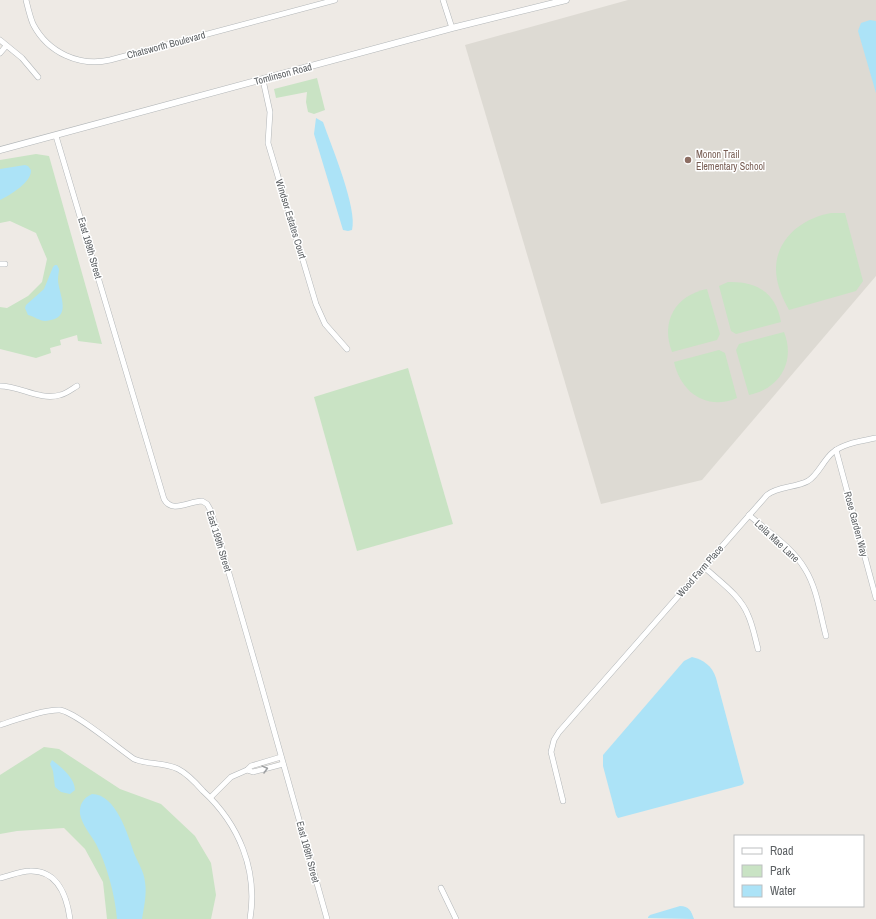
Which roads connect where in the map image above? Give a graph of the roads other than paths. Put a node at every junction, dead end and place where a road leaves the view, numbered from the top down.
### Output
1 (26, 0) edge
2 (335, 0) edge
3 (443, 0) edge
4 (566, 0) edge
5 (452, 28) junction
6 (0, 40) edge
7 (6, 46) junction
8 (0, 53) edge
9 (38, 77) dead end
10 (263, 80) junction
11 (56, 136) junction
12 (0, 150) edge
13 (347, 349) dead end
14 (0, 386) edge
15 (77, 386) dead end
16 (876, 438) edge
17 (836, 450) junction
18 (749, 515) junction
19 (704, 567) junction
20 (876, 598) edge
21 (826, 636) dead end
22 (758, 649) dead end
23 (0, 724) edge
24 (281, 757) junction
25 (283, 764) junction
26 (247, 770) junction
27 (210, 797) junction
28 (564, 801) dead end
29 (0, 878) edge
30 (441, 888) dead end
31 (70, 919) edge
32 (250, 919) edge
33 (326, 919) edge
34 (456, 919) edge

1 - 2 street, Chatsworth Boulevard
3 - 5 street
4 - 5 street, Tomlinson Road
5 - 10 street, Tomlinson Road
6 - 7 street
7 - 8 street
7 - 9 street
10 - 11 street, Tomlinson Road
10 - 13 street, Windsor Estates Court
11 - 12 street, Tomlinson Road
11 - 24 street, East 199th Street
14 - 15 street
16 - 17 street, Wood Farm Place
17 - 18 street, Wood Farm Place
17 - 20 street, Rose Garden Way
18 - 19 street, Wood Farm Place
18 - 21 street, Leila Mae Lane
19 - 22 street
19 - 28 street, Wood Farm Place
23 - 27 street
24 - 25 street, East 199th Street
24 - 26 street
26 -> 25 street
25 - 33 street, East 199th Street
26 - 27 street
27 - 32 street
29 - 31 street
30 - 34 street

